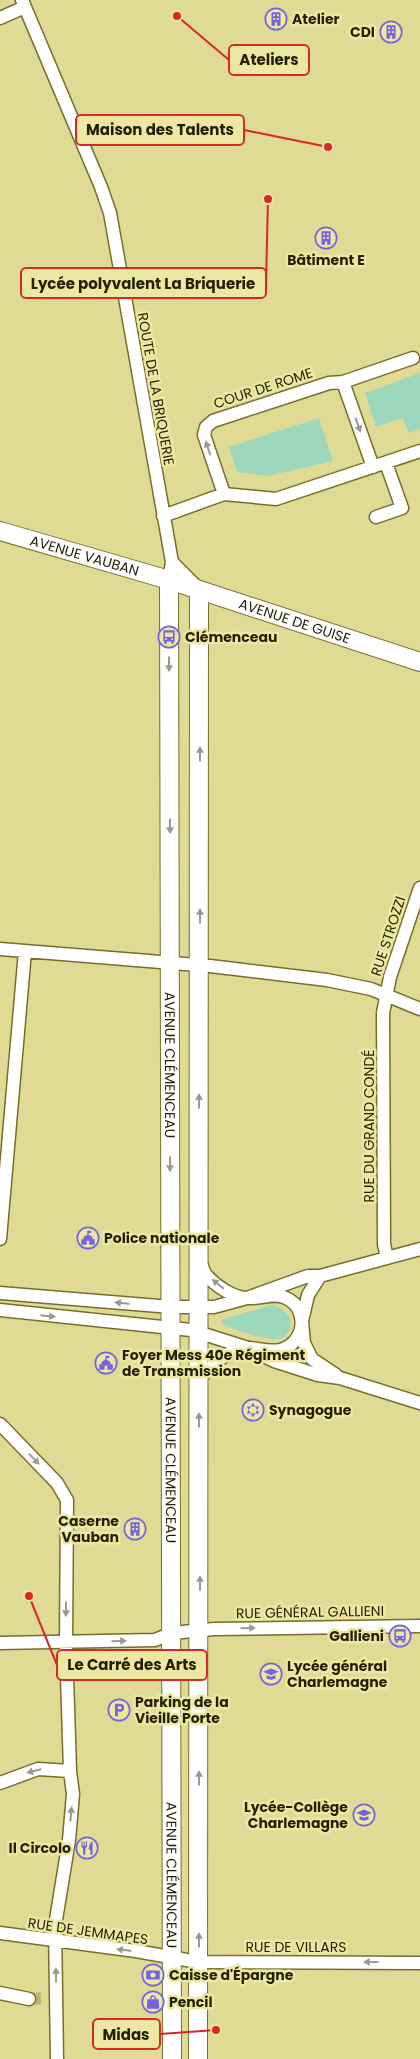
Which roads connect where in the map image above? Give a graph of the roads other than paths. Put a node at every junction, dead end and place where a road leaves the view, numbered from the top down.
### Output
1 (24, 4) edge
2 (0, 18) edge
3 (413, 358) dead end
4 (343, 382) junction
5 (420, 451) edge
6 (386, 463) junction
7 (372, 467) junction
8 (224, 494) junction
9 (163, 516) junction
10 (376, 517) dead end
11 (0, 531) edge
12 (172, 562) junction
13 (169, 580) junction
14 (200, 590) junction
15 (420, 662) edge
16 (420, 888) edge
17 (418, 901) edge
18 (0, 949) edge
19 (26, 951) junction
20 (170, 962) junction
21 (199, 965) junction
22 (386, 994) junction
23 (420, 1009) edge
24 (0, 1238) edge
25 (420, 1249) edge
26 (199, 1258) junction
27 (387, 1258) junction
28 (320, 1276) junction
29 (0, 1293) edge
30 (247, 1298) junction
31 (199, 1307) junction
32 (171, 1308) junction
33 (0, 1310) edge
34 (302, 1321) junction
35 (171, 1328) junction
36 (200, 1332) junction
37 (248, 1348) junction
38 (340, 1378) junction
39 (199, 1379) junction
40 (420, 1403) edge
41 (0, 1424) edge
42 (420, 1626) edge
43 (200, 1631) junction
44 (172, 1633) junction
45 (0, 1643) edge
46 (66, 1643) junction
47 (70, 1771) junction
48 (0, 1783) edge
49 (0, 1933) edge
50 (55, 1942) junction
51 (172, 1959) junction
52 (198, 1962) junction
53 (420, 1962) edge
54 (0, 1993) edge
55 (29, 1999) tunnel mouth
56 (57, 2059) edge
57 (172, 2059) edge
58 (198, 2059) edge

1 - 2 street
1 - 9 street, ROUTE DE LA BRIQUERIE
3 - 4 street, COUR DE ROME
4 -> 7 street
8 -> 4 street, COUR DE ROME
5 - 6 street
6 - 7 street
6 - 10 street
7 - 8 street
8 - 9 street
9 - 12 street, ROUTE DE LA BRIQUERIE
11 - 13 street, AVENUE VAUBAN
12 - 13 street, ROUTE DE LA BRIQUERIE
12 - 14 street
13 - 14 street, AVENUE DE GUISE
13 -> 20 street, AVENUE CLÉMENCEAU
14 - 15 street, AVENUE DE GUISE
21 -> 14 street, AVENUE CLÉMENCEAU
16 - 17 street, RUE STROZZI
17 - 22 street, RUE STROZZI
18 - 19 street
19 - 20 street
19 - 24 street
20 - 21 street
20 -> 32 street, AVENUE CLÉMENCEAU
21 - 22 street
26 -> 21 street, AVENUE CLÉMENCEAU
22 - 23 street
22 - 27 street, RUE DU GRAND CONDÉ
25 - 27 street
30 -> 26 street
26 - 31 street, AVENUE CLÉMENCEAU
27 - 28 street
28 - 30 street
28 - 34 street
32 -> 29 street
30 - 31 street
30 - 34 street
31 - 32 street
31 - 36 street, AVENUE CLÉMENCEAU
32 - 35 street, AVENUE CLÉMENCEAU
33 -> 35 street
34 - 37 street
34 - 38 street
35 - 36 street
35 - 44 street, AVENUE CLÉMENCEAU
36 - 37 street
36 - 39 street, AVENUE CLÉMENCEAU
37 - 38 street
37 - 39 street
38 - 40 street
43 -> 39 street, AVENUE CLÉMENCEAU
41 -> 46 street
43 -> 42 street, RUE GÉNÉRAL GALLIENI
43 - 44 street, RUE GÉNÉRAL GALLIENI
52 -> 43 street, AVENUE CLÉMENCEAU
46 -> 44 street, RUE GÉNÉRAL GALLIENI
44 - 51 street, AVENUE CLÉMENCEAU
45 - 46 street, RUE GÉNÉRAL GALLIENI
46 - 47 street
47 -> 48 street
50 -> 47 street
49 - 50 street, RUE DE JEMMAPES
51 -> 50 street, RUE DE JEMMAPES
56 -> 50 street
51 - 52 street, RUE DE VILLARS
51 - 57 street, AVENUE CLÉMENCEAU
53 -> 52 street, RUE DE VILLARS
52 - 58 street, AVENUE CLÉMENCEAU
54 - 55 street

